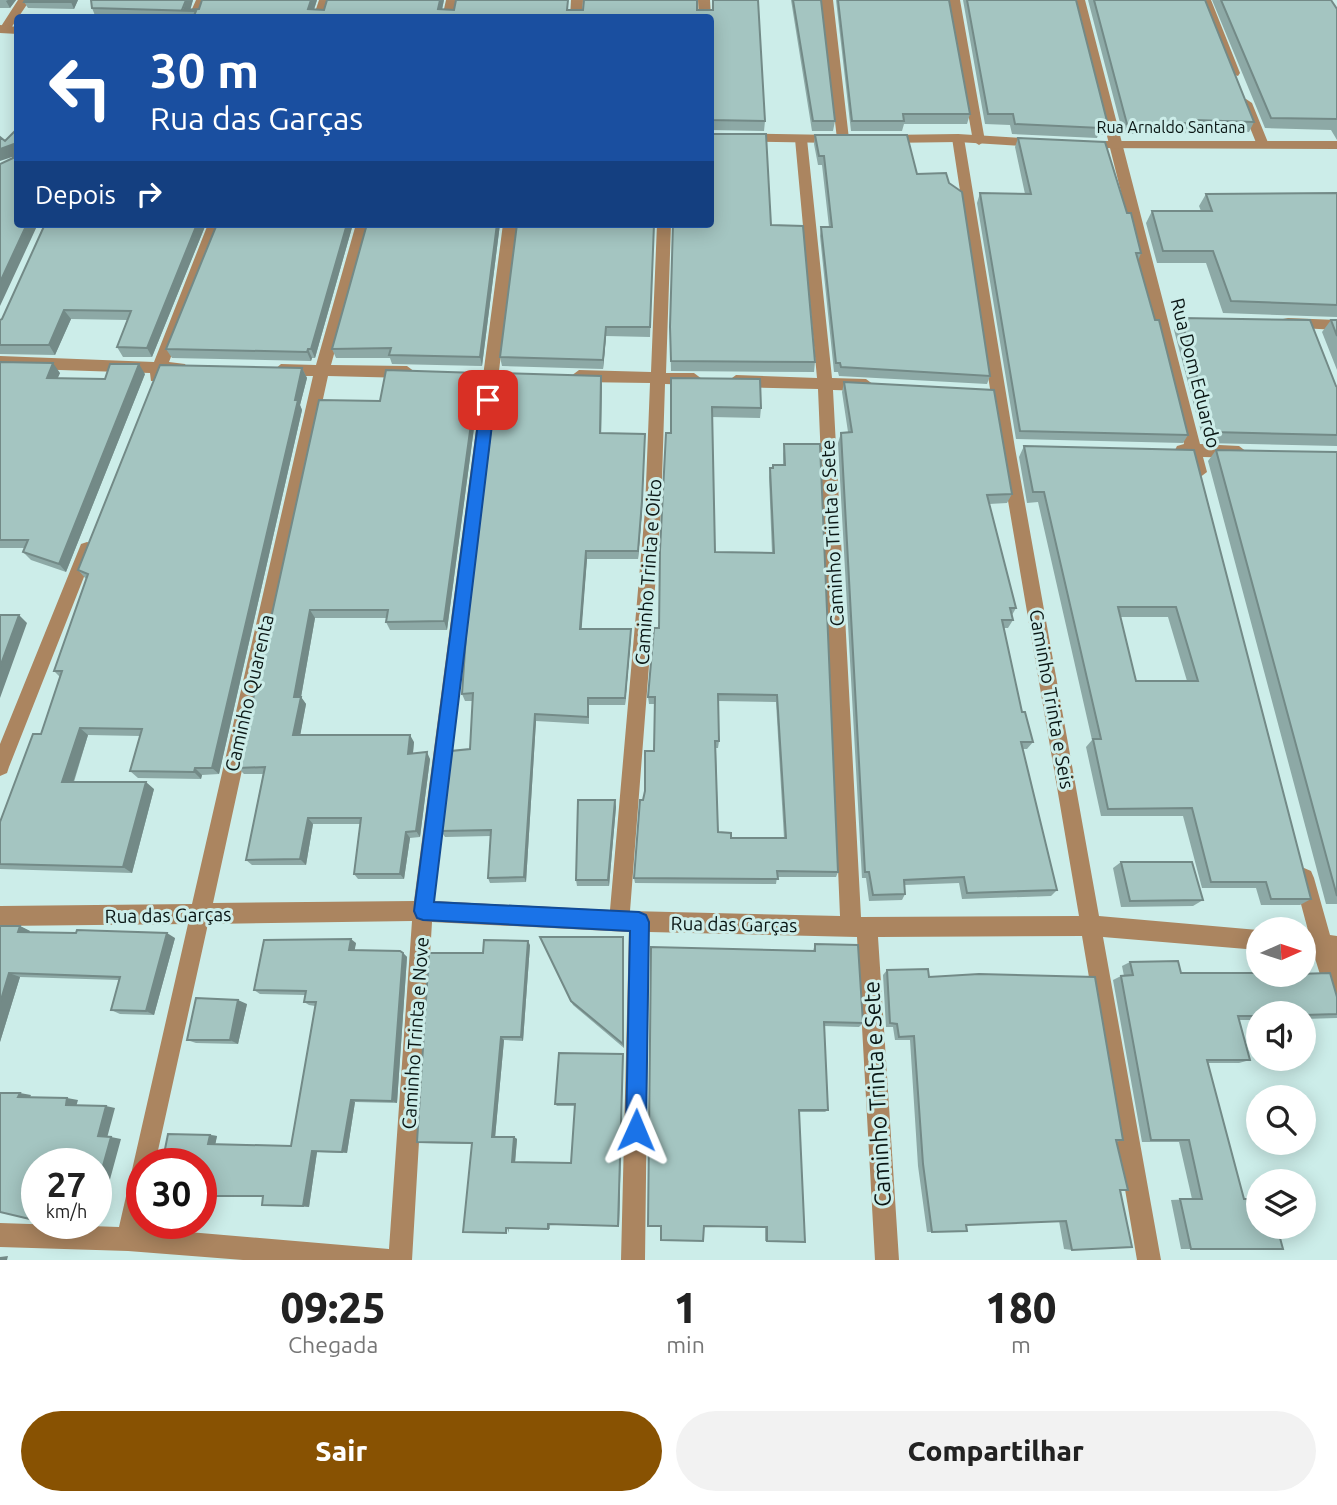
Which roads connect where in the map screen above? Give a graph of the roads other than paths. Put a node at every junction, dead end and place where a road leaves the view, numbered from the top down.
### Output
1 (827, 0) edge
2 (954, 0) edge
3 (1079, 0) edge
4 (1205, 0) edge
5 (714, 137) edge
6 (958, 138) junction
7 (801, 139) junction
8 (856, 139) junction
9 (979, 141) junction
10 (1048, 144) edge
11 (1076, 145) edge
12 (1263, 145) junction
13 (1337, 145) edge
14 (1118, 146) junction
15 (213, 228) edge
16 (362, 228) edge
17 (509, 228) edge
18 (664, 228) edge
19 (1268, 322) edge
20 (1337, 325) edge
21 (0, 362) edge
22 (160, 367) junction
23 (200, 368) edge
24 (268, 370) edge
25 (322, 371) junction
26 (426, 372) edge
27 (561, 375) edge
28 (658, 379) junction
29 (825, 383) junction
30 (878, 386) edge
31 (149, 393) edge
32 (1167, 450) edge
33 (1194, 450) junction
34 (1259, 452) edge
35 (1204, 491) edge
36 (93, 535) edge
37 (0, 767) edge
38 (1301, 865) edge
39 (423, 911) junction
40 (199, 914) junction
41 (0, 916) edge
42 (629, 921) junction
43 (1092, 926) junction
44 (859, 927) junction
45 (1246, 939) edge
46 (1321, 945) edge
47 (1337, 1000) edge
48 (148, 1148) edge
49 (0, 1235) edge
50 (128, 1240) joint
51 (388, 1260) edge
52 (400, 1260) edge
53 (633, 1260) edge
54 (887, 1260) edge
55 (1149, 1260) edge

1 - 8 street
2 - 9 street
3 - 14 street, Rua Dom Eduardo
4 - 12 street
5 - 7 street
6 - 8 street
6 - 9 street
6 - 43 street, Caminho Trinta e Seis
7 - 8 street
7 - 29 street, Caminho Trinta e Sete
9 - 10 street
11 - 14 street, Rua Arnaldo Santana
12 - 13 street, Rua Arnaldo Santana
12 - 14 street, Rua Arnaldo Santana
14 - 33 street, Rua Dom Eduardo
15 - 22 street
16 - 25 street, Caminho Quarenta
17 - 39 street, Caminho Trinta e Nove
18 - 28 street, Caminho Trinta e Oito
19 - 20 street
21 - 22 street
22 - 23 street
22 - 31 street
24 - 25 street
25 - 26 street
25 - 40 street, Caminho Quarenta
27 - 28 street
28 - 29 street
28 - 42 street, Caminho Trinta e Oito
29 - 30 street
29 - 44 street, Caminho Trinta e Sete
32 - 33 street
33 - 34 street
33 - 35 street, Rua Dom Eduardo
36 - 37 street
38 - 46 street
39 - 40 street, Rua das Garças
39 - 42 street, Rua das Garças
39 - 52 street, Caminho Trinta e Nove
40 - 41 street, Rua das Garças
40 - 48 street, Caminho Quarenta
42 - 44 street, Rua das Garças
42 - 53 street, Caminho Trinta e Oito
43 - 44 street, Rua das Garças
43 - 45 street, Rua das Garças
43 - 55 street, Caminho Trinta e Seis
44 - 54 street, Caminho Trinta e Sete
46 - 47 street
49 - 50 street
50 - 51 street

